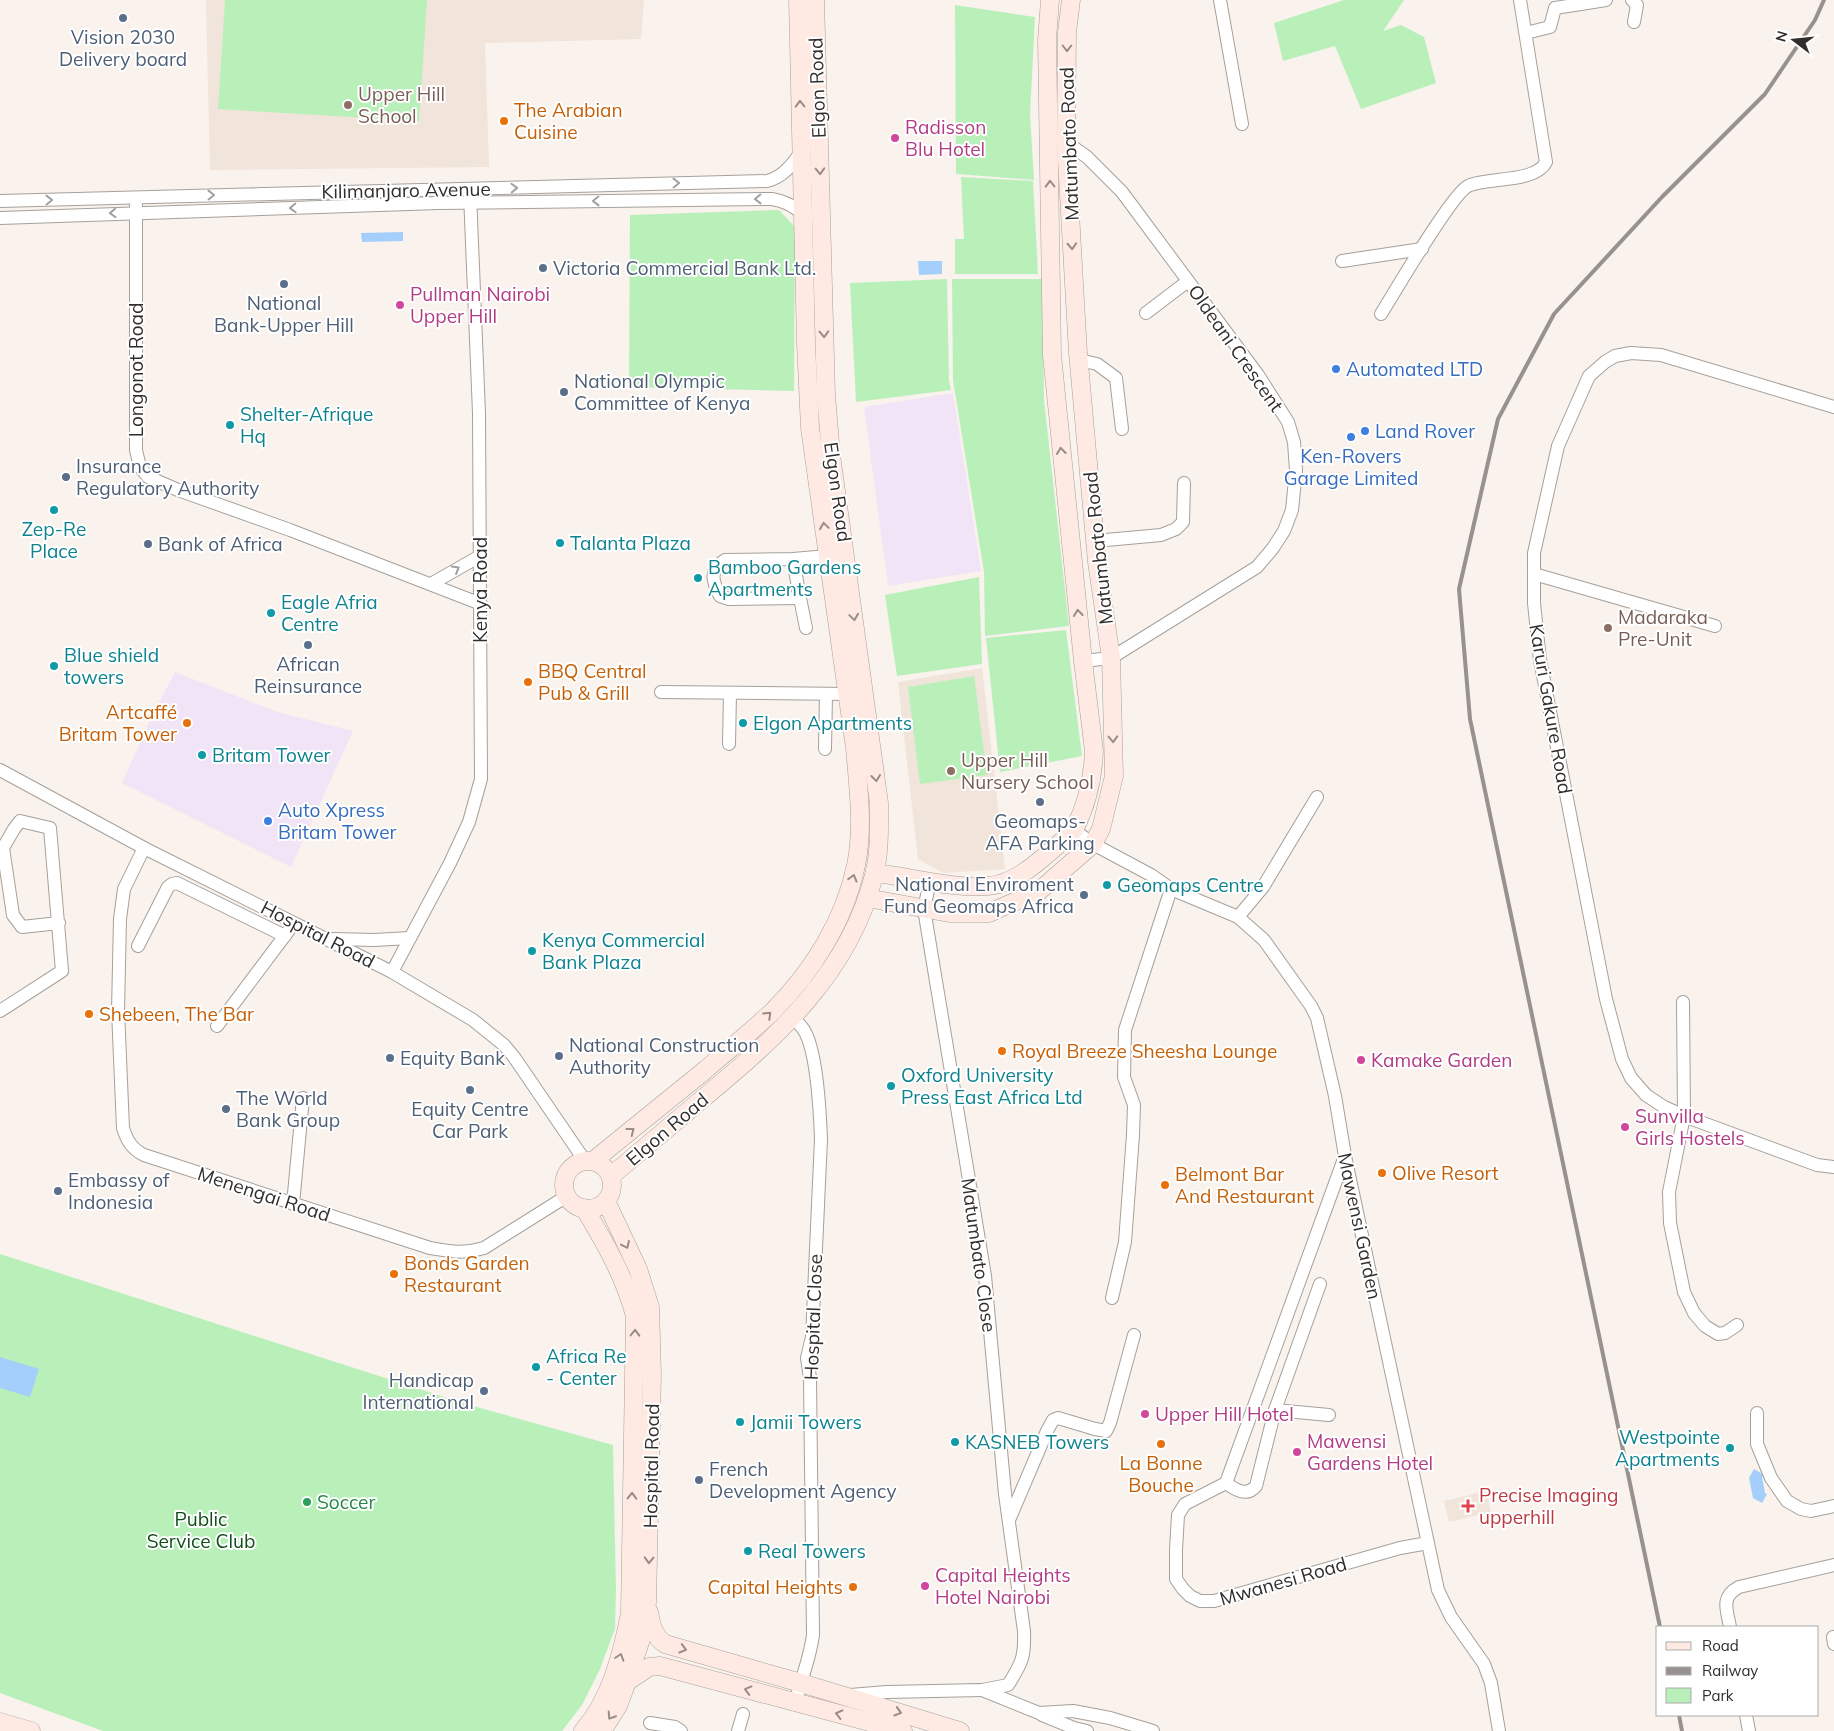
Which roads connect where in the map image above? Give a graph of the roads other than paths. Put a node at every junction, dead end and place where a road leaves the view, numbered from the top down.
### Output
1 (798, 0) edge
2 (815, 0) edge
3 (1050, 0) edge
4 (1071, 0) edge
5 (1220, 0) edge
6 (1520, 0) edge
7 (1606, 0) edge
8 (1632, 0) edge
9 (1634, 22) dead end
10 (1526, 33) junction
11 (1242, 124) dead end
12 (1066, 142) junction
13 (801, 152) junction
14 (470, 189) junction
15 (136, 198) junction
16 (0, 201) edge
17 (470, 203) junction
18 (137, 213) junction
19 (803, 214) junction
20 (0, 218) edge
21 (1422, 249) junction
22 (1342, 260) dead end
23 (1188, 281) junction
24 (1146, 313) dead end
25 (1381, 314) dead end
26 (1052, 355) junction
27 (1079, 357) junction
28 (1834, 407) edge
29 (1086, 427) junction
30 (1059, 428) junction
31 (1122, 429) dead end
32 (1184, 483) dead end
33 (1069, 531) junction
34 (1094, 534) junction
35 (480, 556) junction
36 (828, 556) junction
37 (793, 559) junction
38 (1534, 574) junction
39 (431, 584) junction
40 (800, 598) junction
41 (481, 604) junction
42 (1715, 626) dead end
43 (806, 628) dead end
44 (1112, 658) junction
45 (1083, 661) junction
46 (661, 692) dead end
47 (730, 693) junction
48 (826, 694) junction
49 (848, 694) junction
50 (1112, 703) junction
51 (1089, 707) junction
52 (729, 744) dead end
53 (825, 749) dead end
54 (0, 770) edge
55 (1317, 797) dead end
56 (1074, 830) junction
57 (1093, 844) junction
58 (144, 848) junction
59 (875, 873) junction
60 (930, 881) junction
61 (1171, 889) junction
62 (868, 898) junction
63 (924, 908) junction
64 (1238, 917) junction
65 (295, 922) junction
66 (59, 924) junction
67 (285, 936) junction
68 (328, 938) junction
69 (410, 938) junction
70 (138, 946) dead end
71 (392, 972) junction
72 (1683, 1002) dead end
73 (0, 1011) edge
74 (792, 1017) junction
75 (217, 1026) dead end
76 (303, 1098) dead end
77 (1684, 1116) junction
78 (1345, 1156) junction
79 (589, 1161) junction
80 (1834, 1167) edge
81 (611, 1176) junction
82 (567, 1196) junction
83 (606, 1201) junction
84 (293, 1204) junction
85 (584, 1208) junction
86 (1320, 1284) dead end
87 (1112, 1298) dead end
88 (1737, 1325) dead end
89 (1134, 1335) dead end
90 (1275, 1410) junction
91 (1757, 1413) dead end
92 (1329, 1415) dead end
93 (1226, 1483) junction
94 (1834, 1506) edge
95 (1008, 1522) junction
96 (1428, 1543) junction
97 (1834, 1566) edge
98 (647, 1602) junction
99 (1730, 1626) edge
100 (628, 1681) junction
101 (801, 1683) junction
102 (982, 1690) junction
103 (845, 1696) junction
104 (795, 1703) junction
105 (1039, 1713) junction
106 (743, 1714) dead end
107 (1746, 1716) edge
108 (0, 1722) edge
109 (650, 1723) dead end
110 (31, 1731) edge
111 (582, 1731) edge
112 (602, 1731) edge
113 (682, 1731) edge
114 (738, 1731) edge
115 (903, 1731) edge
116 (960, 1731) edge
117 (1087, 1731) edge
118 (1153, 1731) edge
119 (1499, 1731) edge
120 (1749, 1731) edge

13 -> 1 street, Elgon Road
2 -> 59 street, Elgon Road
26 -> 3 street, Matumbato Road
4 -> 12 street, Matumbato Road
5 - 11 street
6 - 10 street
7 - 10 street
8 - 9 street
10 - 21 street
12 - 23 street, Oldeani Crescent
12 -> 27 street, Matumbato Road
14 -> 13 street, Kilimanjaro Avenue
13 - 19 street, Elgon Road
15 -> 14 street, Kilimanjaro Avenue
14 - 17 street, Kenya Road
16 -> 15 street, Kilimanjaro Avenue
15 - 18 street, Longonot Road
17 -> 18 street, Kilimanjaro Avenue
19 -> 17 street, Kilimanjaro Avenue
17 - 35 street, Kenya Road
18 -> 20 street, Kilimanjaro Avenue
18 - 39 street, Longonot Road
36 -> 19 street, Elgon Road
21 - 22 street
21 - 25 street
23 - 24 street
23 - 44 street, Oldeani Crescent
26 - 27 street
26 - 30 street, Matumbato Road
27 - 29 street, Matumbato Road
27 - 31 street
28 - 38 street, Karuri Gakure Road
29 - 30 street
29 - 34 street, Matumbato Road
33 -> 30 street, Matumbato Road
32 - 34 street
33 - 34 street
45 -> 33 street, Matumbato Road
34 - 44 street, Matumbato Road
39 -> 35 street
35 - 41 street, Kenya Road
36 - 37 street
36 - 49 street, Elgon Road
37 - 40 street
37 - 40 street
38 - 42 street
38 - 77 street, Karuri Gakure Road
39 - 41 street, Longonot Road
40 - 43 street
41 - 69 street, Kenya Road
44 - 45 street, Oldeani Crescent
44 - 50 street, Matumbato Road
45 - 51 street, Matumbato Road
46 - 47 street
47 - 48 street
47 - 52 street
48 - 49 street
48 - 53 street
79 -> 49 street, Elgon Road
50 - 51 street
50 -> 57 street, Matumbato Road
51 - 56 street, Matumbato Road
54 - 58 street, Hospital Road
55 - 64 street
56 - 57 street, Mawensi Garden
56 - 60 street, Matumbato Road
57 - 61 street, Mawensi Garden
57 - 63 street, Matumbato Road
58 - 65 street, Hospital Road
58 - 84 street, Menengai Road
59 - 60 street, Matumbato Road
59 - 62 street, Elgon Road
60 - 63 street, Matumbato Close
61 - 64 street, Mawensi Garden
61 - 87 street
62 - 63 street, Matumbato Road
62 - 74 street, Elgon Road
63 - 95 street, Matumbato Close
64 - 78 street, Mawensi Garden
65 - 67 street
65 - 68 street, Hospital Road
66 - 66 street
66 - 73 street
67 - 70 street
67 - 75 street
68 - 69 street
68 - 71 street, Hospital Road
69 - 71 street, Kenya Road
71 - 79 street, Hospital Road
72 - 77 street
74 - 81 street, Elgon Road
74 - 101 street, Hospital Close
76 - 84 street
77 - 80 street, Karuri Gakure Road
77 - 88 street
78 - 93 street
78 - 96 street, Mawensi Garden
79 - 81 street
79 - 82 street
81 - 83 street
82 - 84 street, Menengai Road
82 - 85 street
83 - 85 street
83 -> 98 street, Hospital Road
111 -> 85 street, Hospital Road
86 - 90 street
89 - 95 street
90 - 92 street
90 - 93 street
91 - 94 street
93 - 96 street, Mwanesi Road
95 - 102 street, Matumbato Close
96 - 119 street, Mawensi Garden
97 - 99 street
98 - 100 street, Hospital Road
98 -> 101 street
104 -> 100 street
100 -> 112 street, Hospital Road
101 - 103 street
101 - 104 street, Hospital Close
102 - 103 street
102 - 105 street
103 -> 116 street
115 -> 104 street
105 - 117 street
105 - 118 street
106 - 114 street
107 - 120 street
108 - 110 street
109 - 113 street

